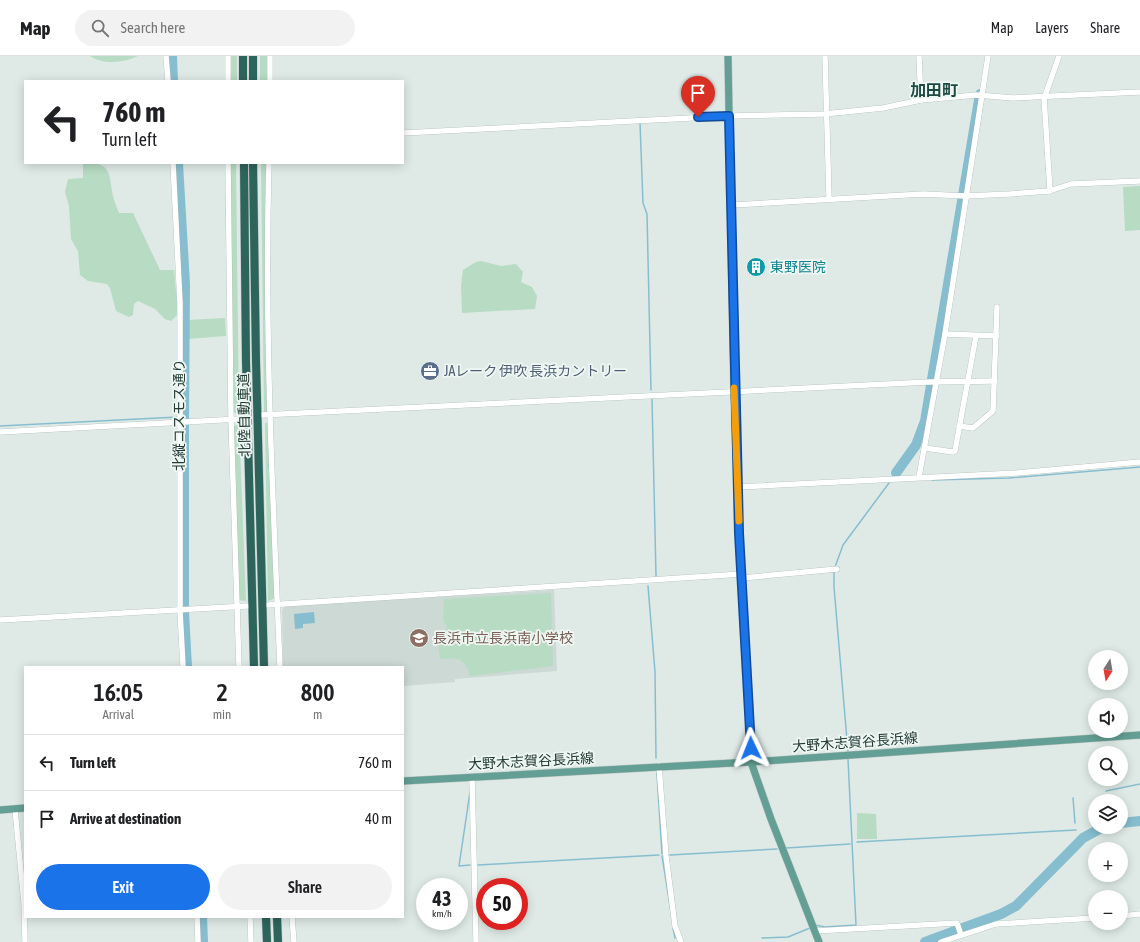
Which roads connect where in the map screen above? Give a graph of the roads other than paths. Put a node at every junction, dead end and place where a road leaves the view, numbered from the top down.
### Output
1 (166, 56) edge
2 (228, 56) edge
3 (243, 56) edge
4 (253, 56) edge
5 (270, 56) edge
6 (728, 56) edge
7 (825, 56) edge
8 (919, 56) edge
9 (988, 56) edge
10 (1059, 56) edge
11 (168, 80) edge
12 (228, 80) edge
13 (243, 80) edge
14 (253, 80) edge
15 (270, 80) edge
16 (1140, 92) edge
17 (980, 96) junction
18 (1044, 96) junction
19 (921, 100) junction
20 (827, 113) junction
21 (729, 116) junction
22 (404, 133) edge
23 (173, 164) edge
24 (228, 164) edge
25 (244, 164) edge
26 (253, 164) edge
27 (269, 164) edge
28 (1140, 181) edge
29 (1050, 191) junction
30 (963, 196) junction
31 (829, 198) junction
32 (732, 205) junction
33 (997, 307) dead end
34 (945, 334) junction
35 (976, 336) junction
36 (997, 336) junction
37 (996, 381) junction
38 (933, 382) junction
39 (967, 382) junction
40 (734, 391) junction
41 (271, 414) junction
42 (261, 415) dead end
43 (231, 419) junction
44 (239, 419) dead end
45 (179, 422) junction
46 (960, 426) junction
47 (0, 432) edge
48 (925, 448) junction
49 (1140, 462) edge
50 (919, 477) junction
51 (738, 487) junction
52 (834, 569) dead end
53 (742, 576) junction
54 (278, 604) junction
55 (268, 605) dead end
56 (236, 606) junction
57 (246, 606) dead end
58 (182, 610) junction
59 (0, 620) edge
60 (183, 666) edge
61 (239, 666) edge
62 (254, 666) edge
63 (264, 666) edge
64 (280, 666) edge
65 (1140, 735) edge
66 (751, 762) junction
67 (659, 766) junction
68 (472, 777) junction
69 (404, 781) edge
70 (24, 808) edge
71 (16, 809) junction
72 (0, 810) edge
73 (24, 903) edge
74 (1140, 914) edge
75 (1128, 915) edge
76 (24, 918) edge
77 (197, 918) edge
78 (250, 918) edge
79 (266, 918) edge
80 (277, 918) edge
81 (292, 918) edge
82 (1088, 918) edge
83 (815, 931) junction
84 (960, 935) junction
85 (25, 942) edge
86 (198, 942) edge
87 (251, 942) edge
88 (268, 942) edge
89 (278, 942) edge
90 (294, 942) edge
91 (476, 942) edge
92 (681, 942) edge
93 (819, 942) edge
94 (941, 942) edge

1 - 11 street
2 - 12 street
3 - 13 highway
4 - 14 highway
5 - 15 street
6 - 21 main road
7 - 20 street
8 - 19 street
9 - 17 street
10 - 18 street
16 - 18 street
17 - 18 street
17 - 19 street
17 - 30 street
18 - 29 street
19 - 20 street
20 - 21 street
20 - 31 street
21 - 22 street
21 - 32 main road
23 - 45 street, 北縦コスモス通り
24 - 43 street
25 - 62 highway, 北陸自動車道
26 - 63 highway, 北陸自動車道
27 - 41 street
28 - 29 street
29 - 30 street
30 - 31 street
30 - 34 street
31 - 32 street
32 - 40 main road
33 - 36 street
34 - 35 street
34 - 38 street
35 - 36 street
35 - 39 street
36 - 37 street
37 - 39 street
37 - 46 street
38 - 39 street
38 - 40 street
38 - 48 street
39 - 46 street
40 - 41 street
40 - 51 main road
41 - 42 street
41 - 54 street
43 - 44 street
43 - 45 street
43 - 56 street
45 - 47 street
45 - 58 street, 北縦コスモス通り
46 - 48 street
48 - 50 street
49 - 50 street
50 - 51 street
51 - 53 main road
52 - 53 street
53 - 54 street
53 - 66 main road
54 - 55 street
54 - 64 street
56 - 57 street
56 - 58 street
56 - 61 street
58 - 59 street
58 - 60 street, 北縦コスモス通り
65 - 66 main road, 大野木志賀谷長浜線
66 - 67 main road, 大野木志賀谷長浜線
66 - 83 main road
67 - 68 main road, 大野木志賀谷長浜線
67 - 92 street
68 - 69 main road, 大野木志賀谷長浜線
68 - 91 street
70 - 71 main road
71 - 72 main road
71 - 73 street
74 - 75 street
76 - 85 street
77 - 86 street
78 - 87 street
79 - 88 highway
80 - 89 highway
81 - 90 street
82 - 84 street
83 - 84 street
83 - 93 main road
84 - 94 street

